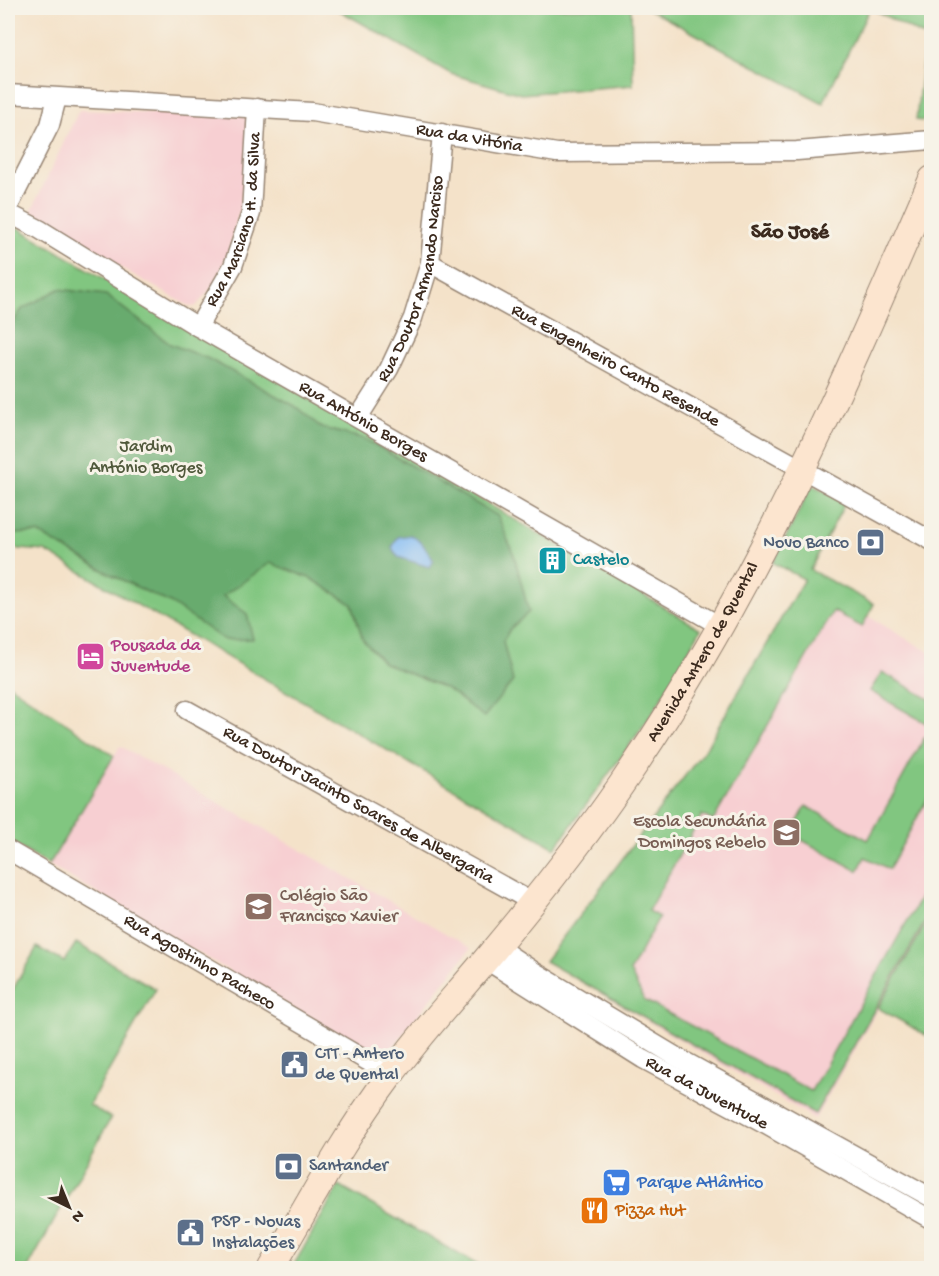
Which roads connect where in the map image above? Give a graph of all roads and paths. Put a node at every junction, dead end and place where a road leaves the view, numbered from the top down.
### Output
1 (8, 94) edge
2 (57, 98) junction
3 (257, 108) junction
4 (442, 133) junction
5 (932, 140) edge
6 (932, 179) edge
7 (8, 208) edge
8 (8, 213) edge
9 (430, 263) junction
10 (198, 327) junction
11 (358, 418) junction
12 (801, 467) junction
13 (932, 541) edge
14 (722, 627) junction
15 (187, 710) dead end
16 (8, 850) edge
17 (532, 902) junction
18 (491, 953) junction
19 (391, 1075) junction
20 (766, 1125) junction
21 (831, 1141) junction
22 (932, 1198) edge
23 (932, 1220) edge
24 (271, 1269) edge

1 - 2 street, Rua da Vitória
2 - 3 street, Rua da Vitória
2 - 7 street
3 - 4 street, Rua da Vitória
3 - 10 street, Rua Marciano H. da Silva
4 - 5 street, Rua da Vitória
4 - 9 street, Rua Doutor Armando Narciso
6 - 12 main road, Avenida Antero de Quental
8 - 10 street, Rua António Borges
9 - 11 street, Rua Doutor Armando Narciso
9 - 12 street, Rua Engenheiro Canto Resende
10 - 11 street, Rua António Borges
11 - 14 street, Rua António Borges
12 - 13 street, Rua Engenheiro Canto Resende
12 - 14 main road, Avenida Antero de Quental
14 - 17 main road, Avenida Antero de Quental
15 - 17 street, Rua Doutor Jacinto Soares de Albergaria
16 - 19 street, Rua Agostinho Pacheco
17 - 18 main road, Avenida Antero de Quental
18 - 19 main road, Avenida Antero de Quental
18 - 20 street, Rua da Juventude
18 - 21 street, Rua da Juventude
19 - 24 main road, Avenida Antero de Quental
20 - 21 street
20 - 23 street, Rua da Juventude
21 - 22 street, Rua da Juventude

